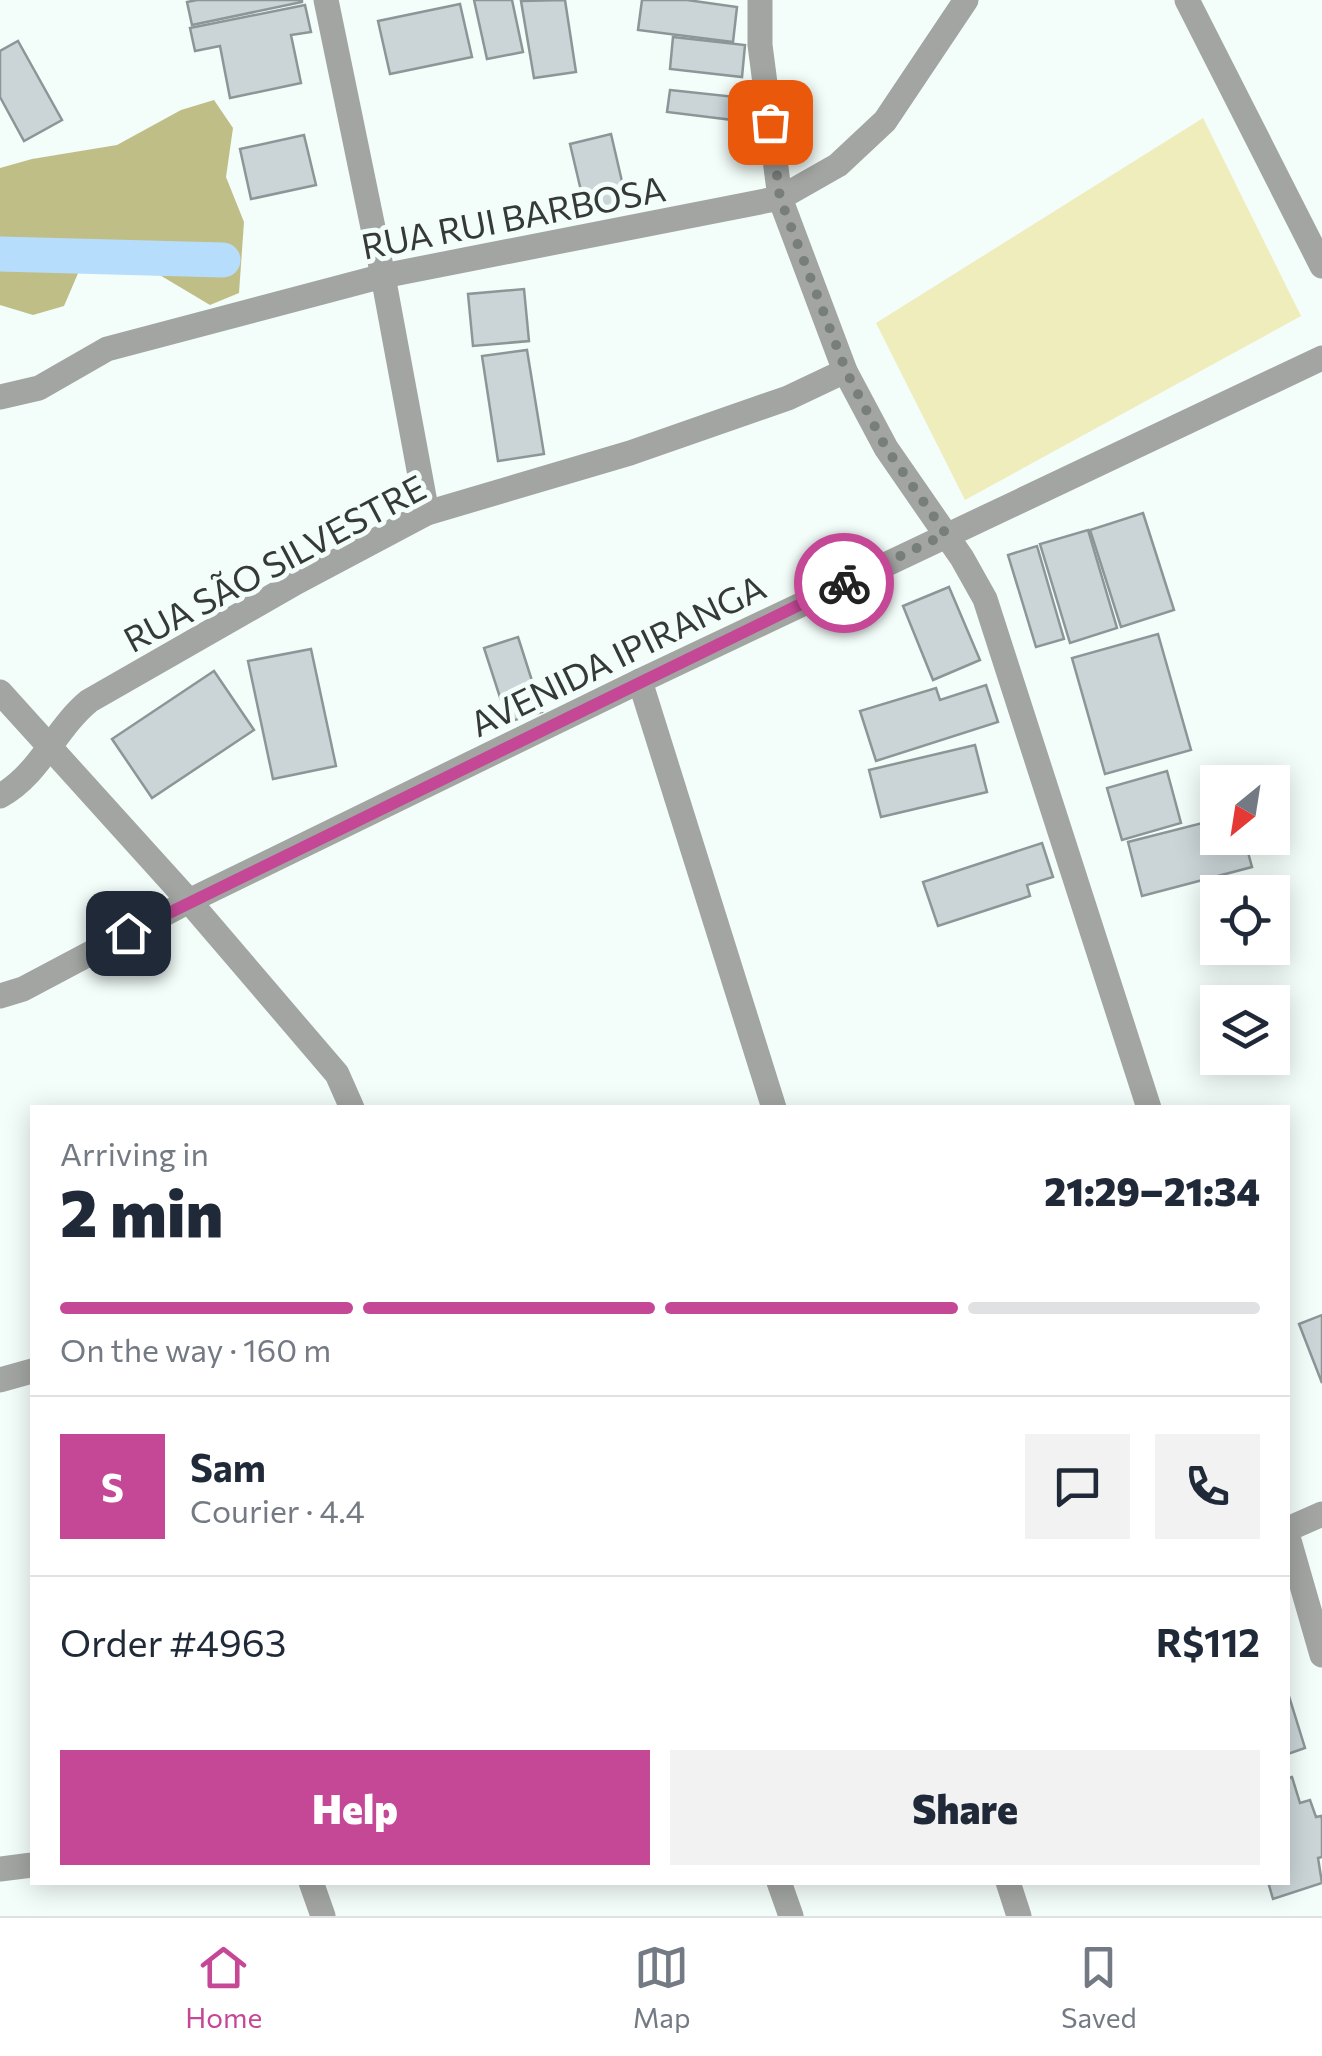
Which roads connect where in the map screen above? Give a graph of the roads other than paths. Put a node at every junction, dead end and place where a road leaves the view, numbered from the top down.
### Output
1 (326, 0) edge
2 (760, 0) edge
3 (966, 0) edge
4 (1187, 0) edge
5 (780, 198) junction
6 (1322, 266) edge
7 (384, 276) junction
8 (1322, 358) edge
9 (846, 371) junction
10 (0, 397) edge
11 (427, 513) junction
12 (946, 534) junction
13 (640, 681) junction
14 (0, 692) edge
15 (50, 746) junction
16 (0, 796) edge
17 (189, 902) junction
18 (0, 996) edge
19 (351, 1105) edge
20 (773, 1105) edge
21 (1148, 1105) edge
22 (30, 1372) edge
23 (0, 1380) edge
24 (1322, 1514) edge
25 (1290, 1528) edge
26 (1290, 1545) edge
27 (1322, 1655) edge
28 (30, 1865) edge
29 (0, 1869) edge
30 (312, 1885) edge
31 (780, 1885) edge
32 (1009, 1885) edge
33 (323, 1916) edge
34 (792, 1916) edge
35 (1018, 1916) edge

1 - 7 street
2 - 5 street
3 - 5 street, RUA RUI BARBOSA
4 - 6 street
5 - 7 street, RUA RUI BARBOSA
5 - 9 street
7 - 10 street, RUA RUI BARBOSA
7 - 11 street
8 - 12 street, AVENIDA IPIRANGA
9 - 11 street, RUA SÃO SILVESTRE
9 - 12 street
11 - 15 street, RUA SÃO SILVESTRE
12 - 13 street, AVENIDA IPIRANGA
12 - 21 street
13 - 17 street, AVENIDA IPIRANGA
13 - 20 street
14 - 15 street
15 - 16 street, RUA SÃO SILVESTRE
15 - 17 street
17 - 18 street, AVENIDA IPIRANGA
17 - 19 street
22 - 23 street
24 - 25 street
26 - 27 street
28 - 29 street
30 - 33 street
31 - 34 street
32 - 35 street

